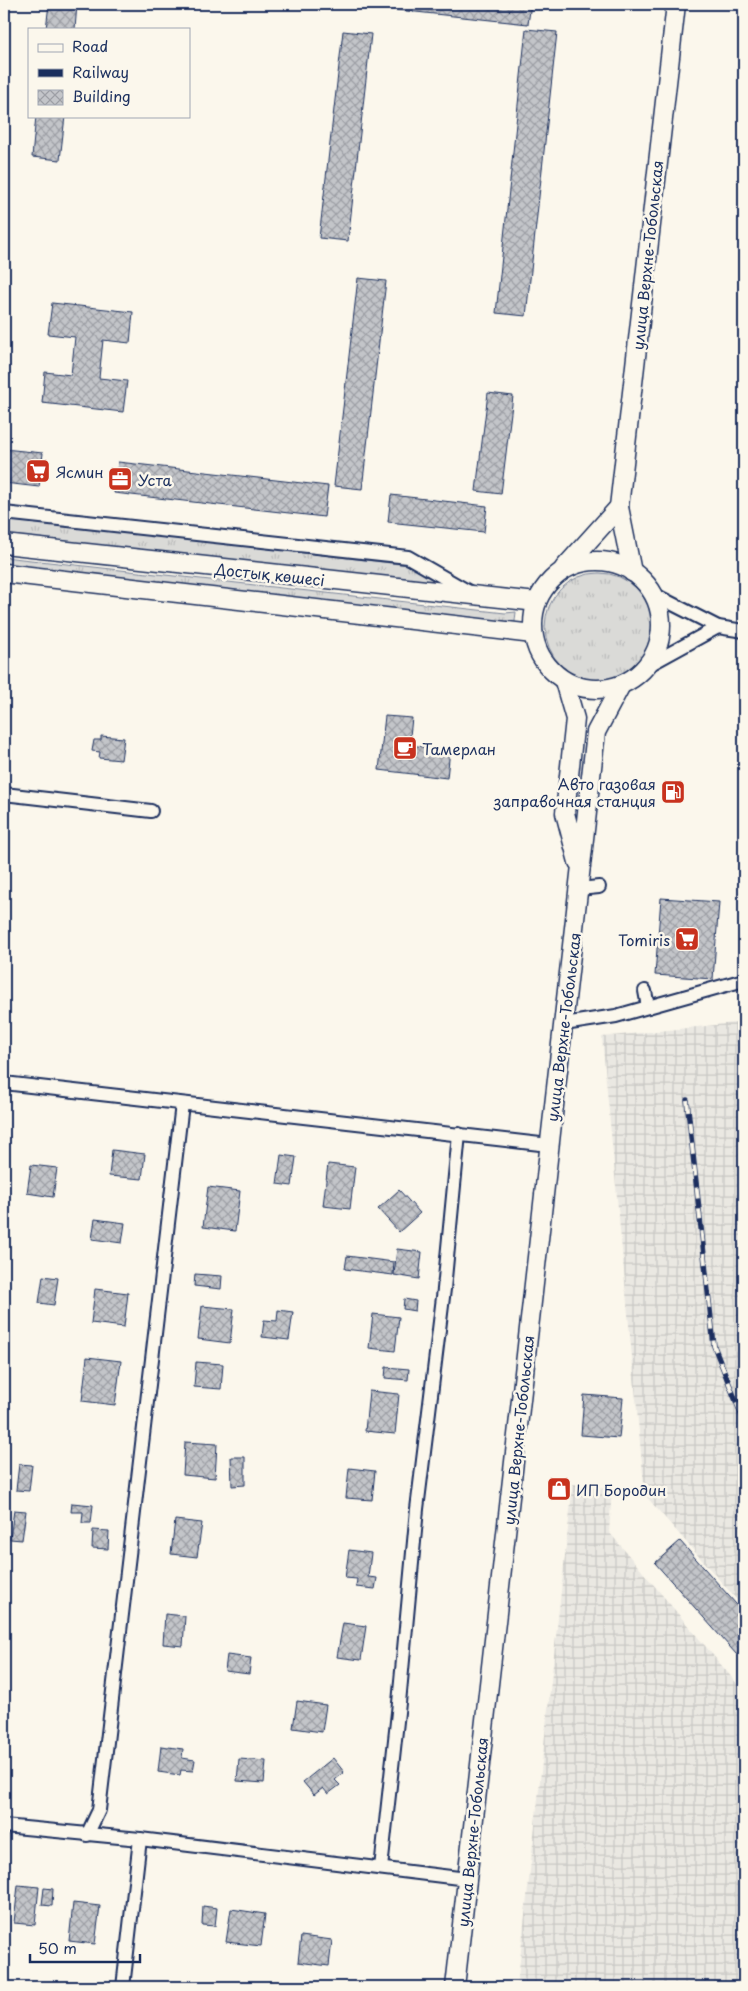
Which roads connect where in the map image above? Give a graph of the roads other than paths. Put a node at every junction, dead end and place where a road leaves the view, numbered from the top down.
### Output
1 (676, 4) edge
2 (619, 507) junction
3 (4, 513) edge
4 (4, 544) edge
5 (632, 572) junction
6 (560, 573) junction
7 (4, 574) edge
8 (475, 596) junction
9 (537, 602) junction
10 (656, 602) junction
11 (718, 627) junction
12 (744, 631) edge
13 (533, 634) junction
14 (646, 666) junction
15 (564, 681) junction
16 (621, 685) junction
17 (4, 794) edge
18 (151, 811) dead end
19 (580, 881) junction
20 (599, 887) dead end
21 (744, 980) edge
22 (645, 991) dead end
23 (648, 1007) junction
24 (564, 1024) junction
25 (4, 1083) edge
26 (182, 1104) junction
27 (459, 1134) junction
28 (549, 1145) junction
29 (4, 1826) edge
30 (87, 1835) junction
31 (140, 1839) junction
32 (381, 1868) junction
33 (467, 1879) junction
34 (123, 1987) edge
35 (455, 1987) edge

1 - 2 street, улица Верхне-Тобольская
2 - 5 street, улица Верхне-Тобольская
2 - 6 street
3 - 8 street
4 - 8 street, Достық көшесі
5 - 6 street
5 - 10 street
6 - 9 street
7 - 13 street, Достық көшесі
8 - 9 street, Достық көшесі
9 - 13 street
10 - 11 street
10 - 14 street, улица Верхне-Тобольская
11 - 12 street
11 - 14 street
13 - 15 street, улица Верхне-Тобольская
14 - 16 street, улица Верхне-Тобольская
15 - 16 street, улица Верхне-Тобольская
15 - 19 street, улица Верхне-Тобольская
16 - 19 street, улица Верхне-Тобольская
17 - 18 street
19 - 20 street
19 - 24 street, улица Верхне-Тобольская
21 - 23 street
22 - 23 street
23 - 24 street
24 - 28 street, улица Верхне-Тобольская
25 - 26 street
26 - 27 street
26 - 30 street
27 - 28 street
27 - 32 street
28 - 33 street, улица Верхне-Тобольская
29 - 30 street
30 - 31 street
31 - 32 street
31 - 34 street
32 - 33 street
33 - 35 street, улица Верхне-Тобольская

